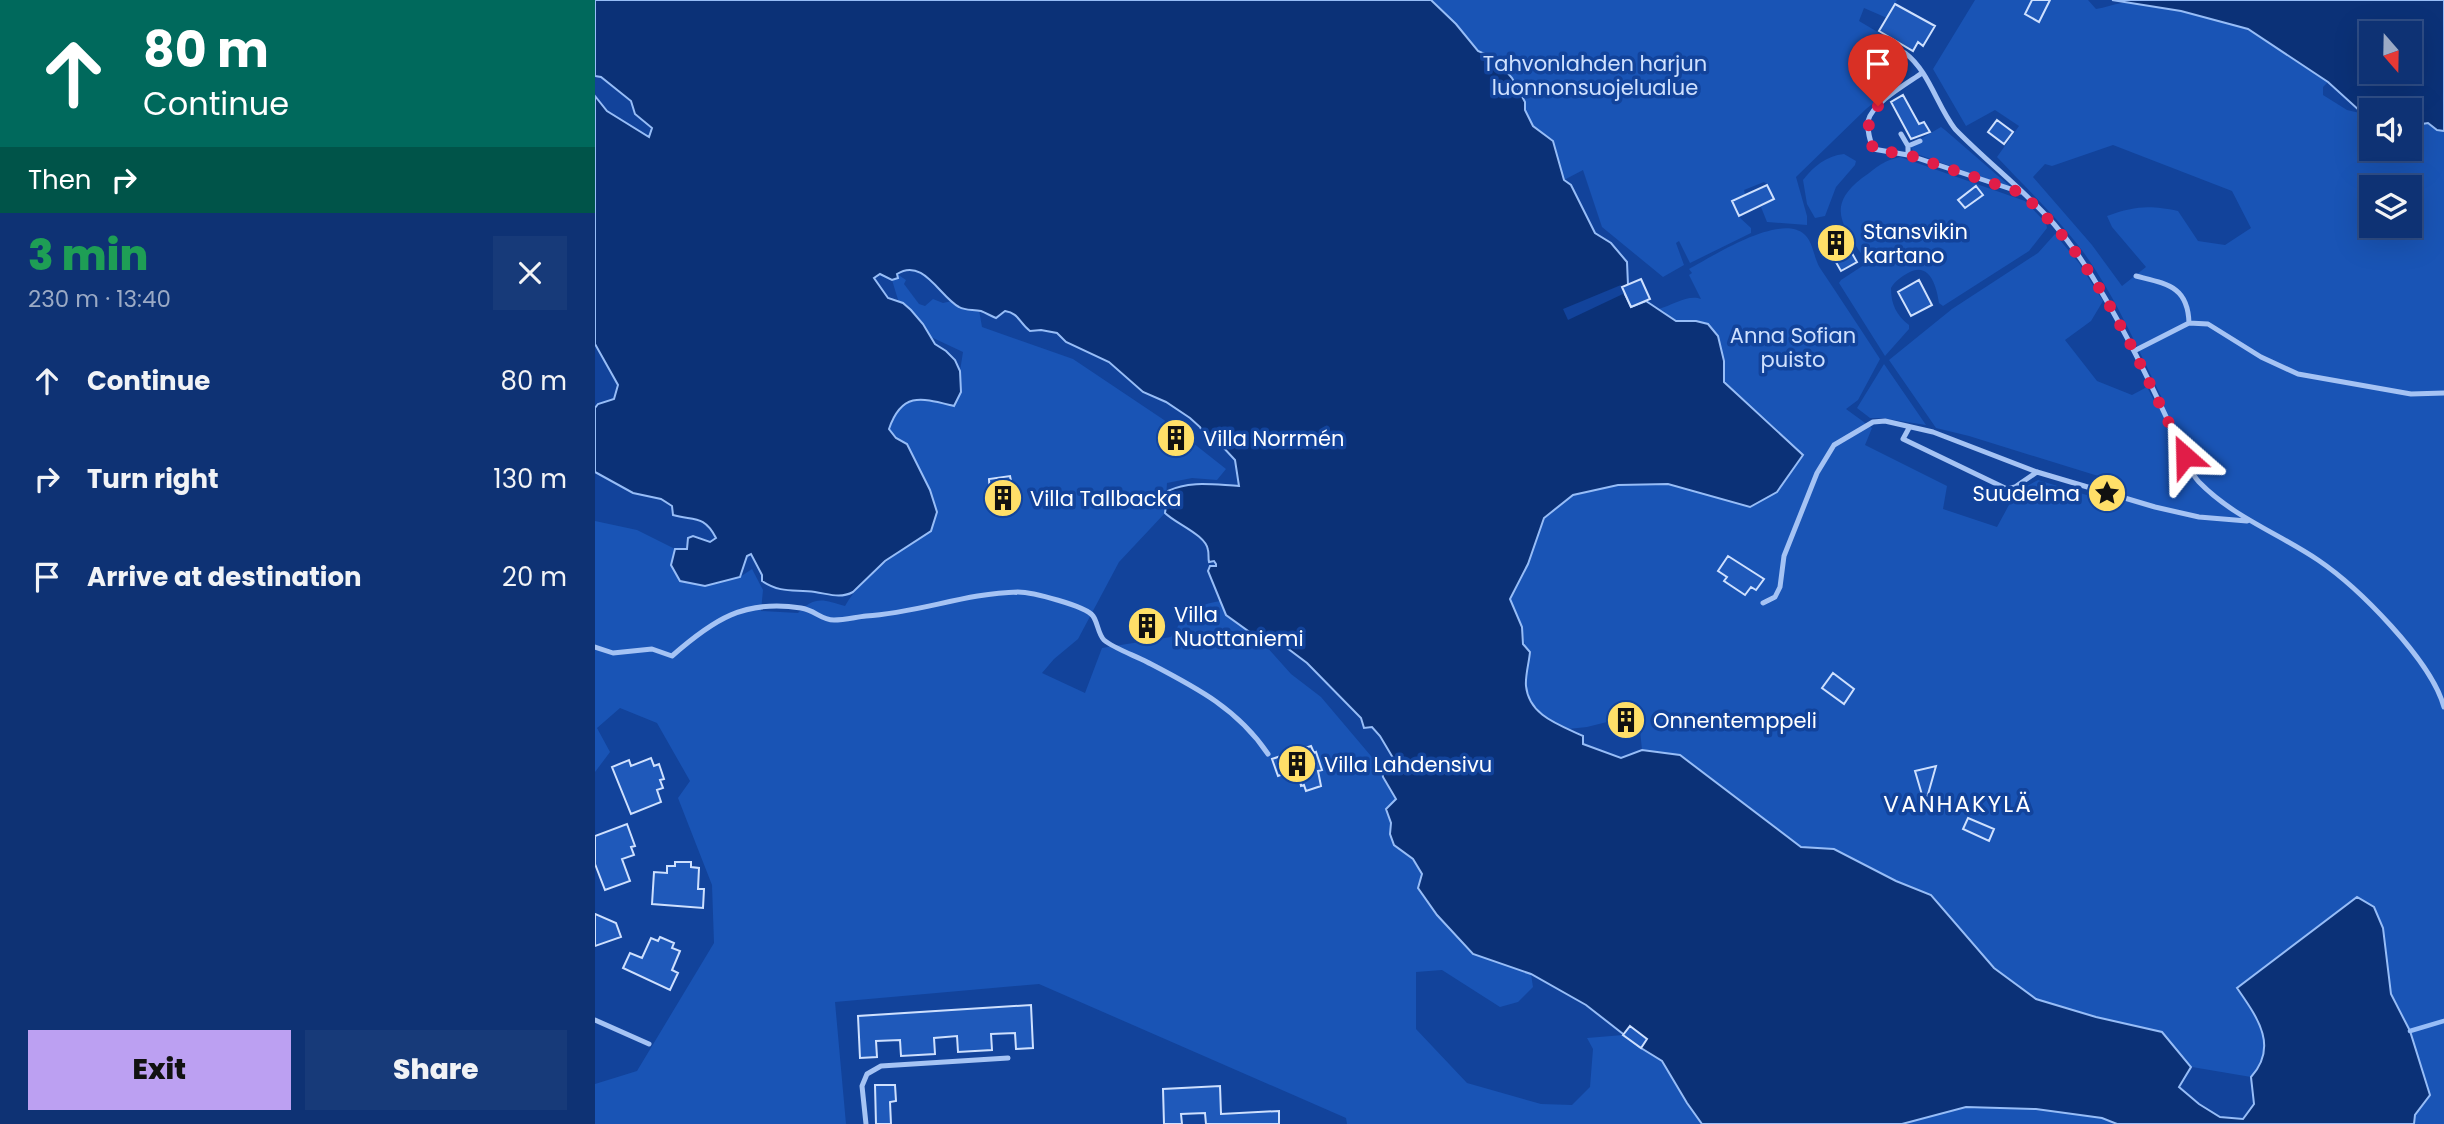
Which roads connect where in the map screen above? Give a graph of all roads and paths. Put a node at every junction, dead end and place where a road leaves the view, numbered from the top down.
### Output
1 (1885, 43) dead end
2 (1922, 73) junction
3 (1901, 134) dead end
4 (1920, 141) dead end
5 (1908, 146) junction
6 (1908, 155) junction
7 (2022, 193) junction
8 (2136, 276) dead end
9 (2189, 323) junction
10 (2134, 351) junction
11 (2444, 393) edge
12 (1909, 428) junction
13 (2037, 472) junction
14 (2247, 521) junction
15 (1763, 603) dead end
16 (595, 647) edge
17 (2444, 707) edge
18 (1268, 754) dead end
19 (595, 1020) edge
20 (649, 1044) dead end
21 (1008, 1058) dead end
22 (866, 1124) edge

1 - 2 lane
2 - 6 lane
2 - 7 lane
3 - 5 lane
4 - 5 lane
5 - 6 lane
6 - 7 lane
7 - 10 lane
8 - 9 lane
9 - 10 lane
9 - 11 lane
10 - 14 lane
12 - 13 lane
12 - 13 lane
12 - 15 lane
13 - 14 lane
14 - 17 lane
16 - 18 lane
19 - 20 lane
21 - 22 lane

